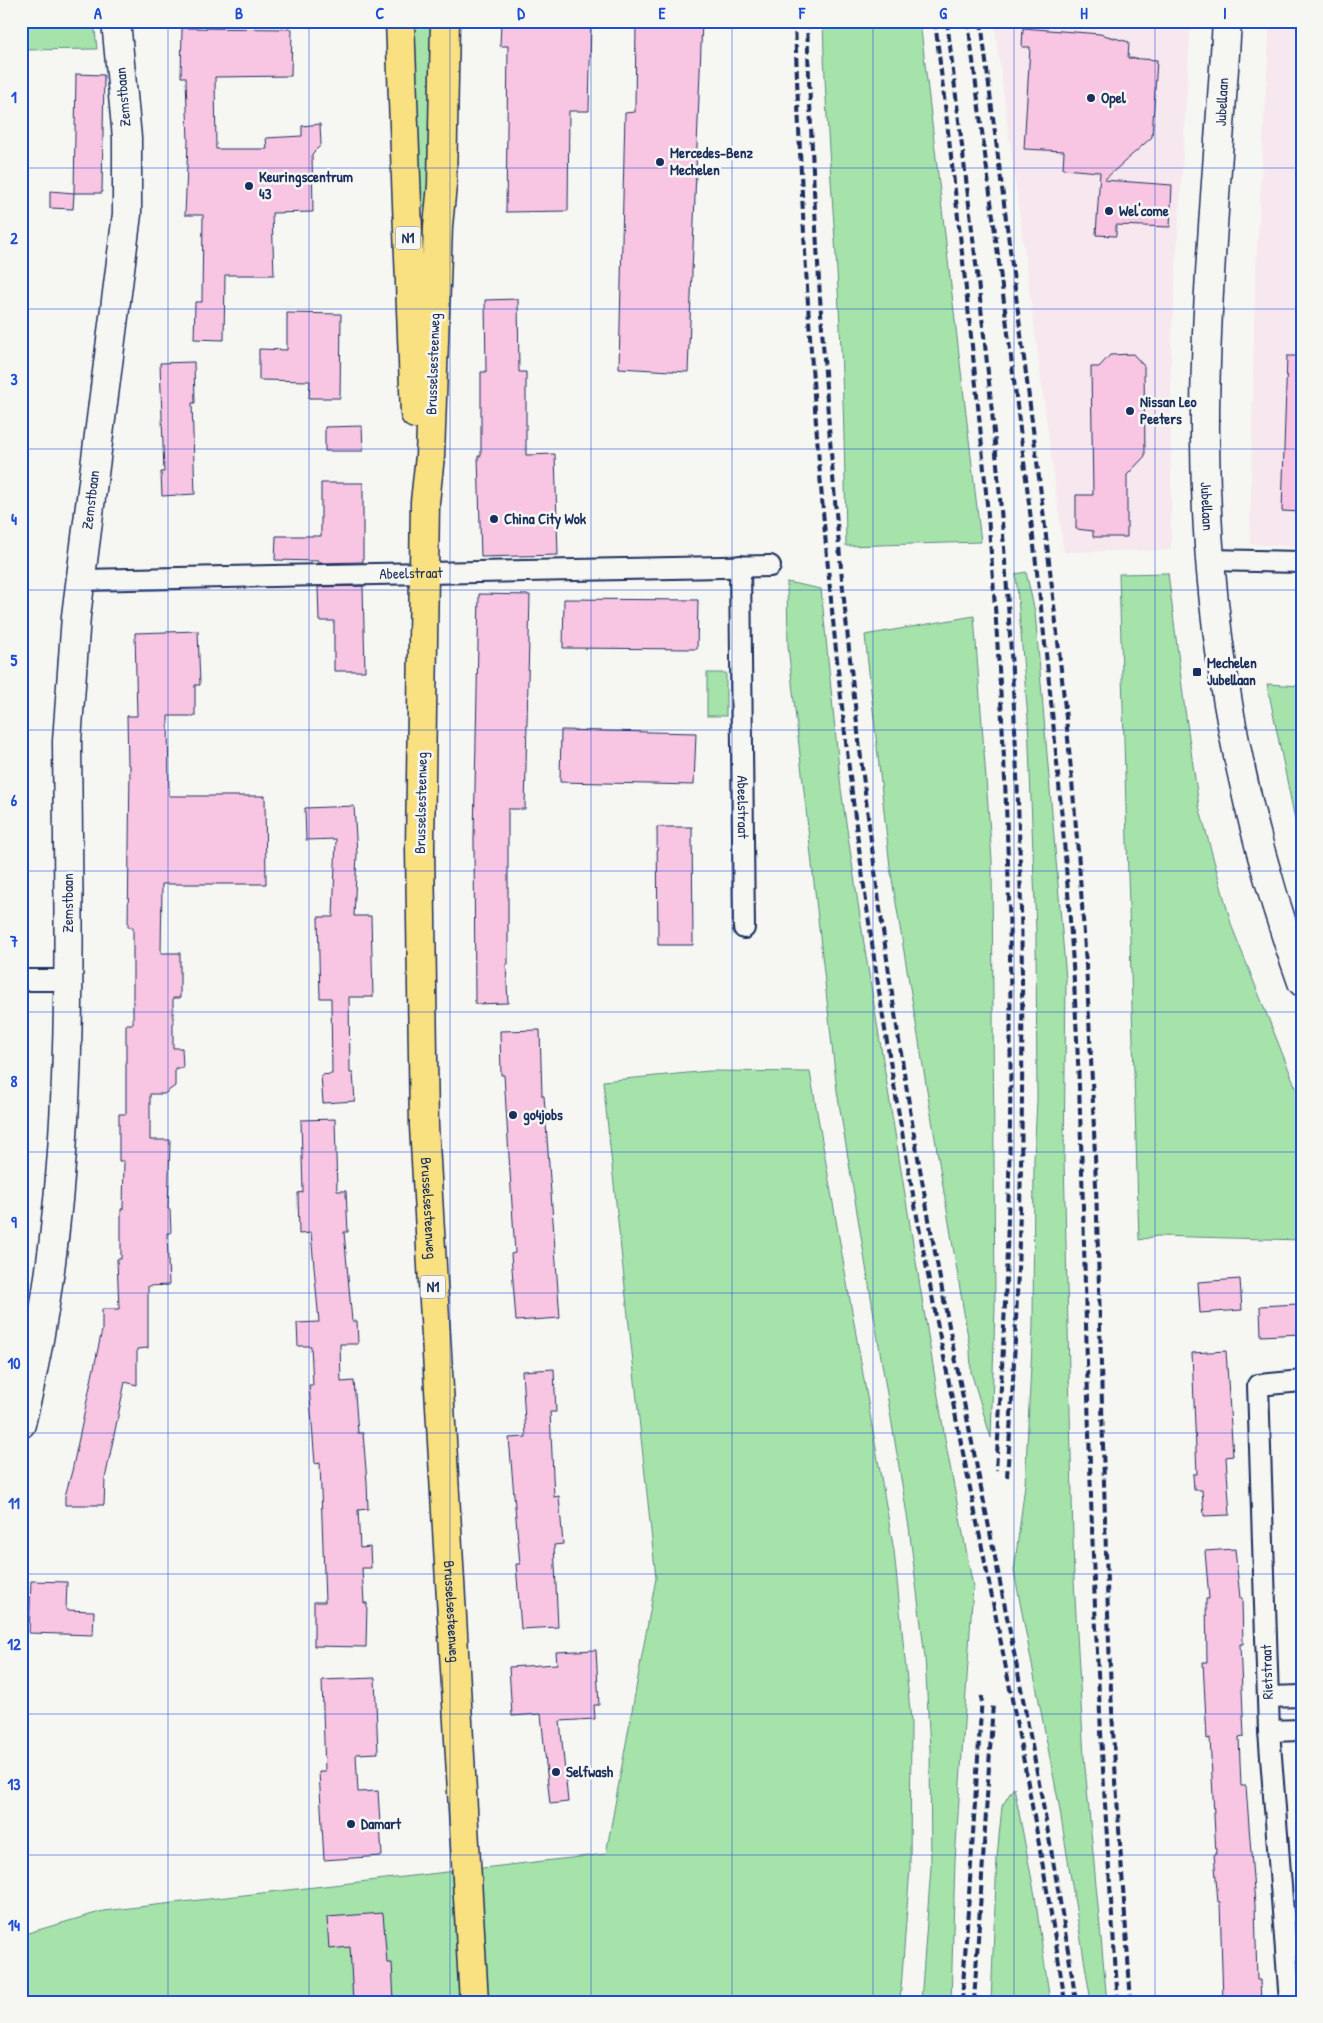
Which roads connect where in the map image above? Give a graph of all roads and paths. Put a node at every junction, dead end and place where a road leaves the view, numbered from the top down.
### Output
1 (116, 21) edge
2 (400, 21) edge
3 (444, 21) edge
4 (1227, 21) edge
5 (438, 226) junction
6 (408, 230) junction
7 (425, 502) junction
8 (1210, 560) junction
9 (1302, 562) edge
10 (740, 566) junction
11 (770, 566) dead end
12 (424, 572) junction
13 (82, 580) junction
14 (744, 928) dead end
15 (21, 980) edge
16 (69, 980) junction
17 (1302, 982) edge
18 (1302, 1381) edge
19 (21, 1424) edge
20 (1302, 1696) edge
21 (1268, 1697) junction
22 (1302, 1730) edge
23 (1269, 1731) junction
24 (474, 2002) edge
25 (1290, 2002) edge

1 - 13 street, Zemstbaan
2 - 6 main road, Brusselsesteenweg / N1
3 - 5 main road, Brusselsesteenweg / N1
4 - 8 street, Jubellaan
5 - 6 main road
5 - 7 main road, Brusselsesteenweg / N1
6 - 7 main road, Brusselsesteenweg / N1
7 - 12 main road, Brusselsesteenweg / N1
8 - 9 street
8 - 17 street, Jubellaan
10 - 11 street, Abeelstraat
10 - 12 street, Abeelstraat
10 - 14 street, Abeelstraat
12 - 13 street, Abeelstraat
12 - 24 main road, Brusselsesteenweg / N1
13 - 16 street, Zemstbaan
15 - 16 street
16 - 19 street, Zemstbaan
18 - 21 street, Rietstraat
20 - 21 street
21 - 23 street, Rietstraat
22 - 23 street
23 - 25 street, Rietstraat

